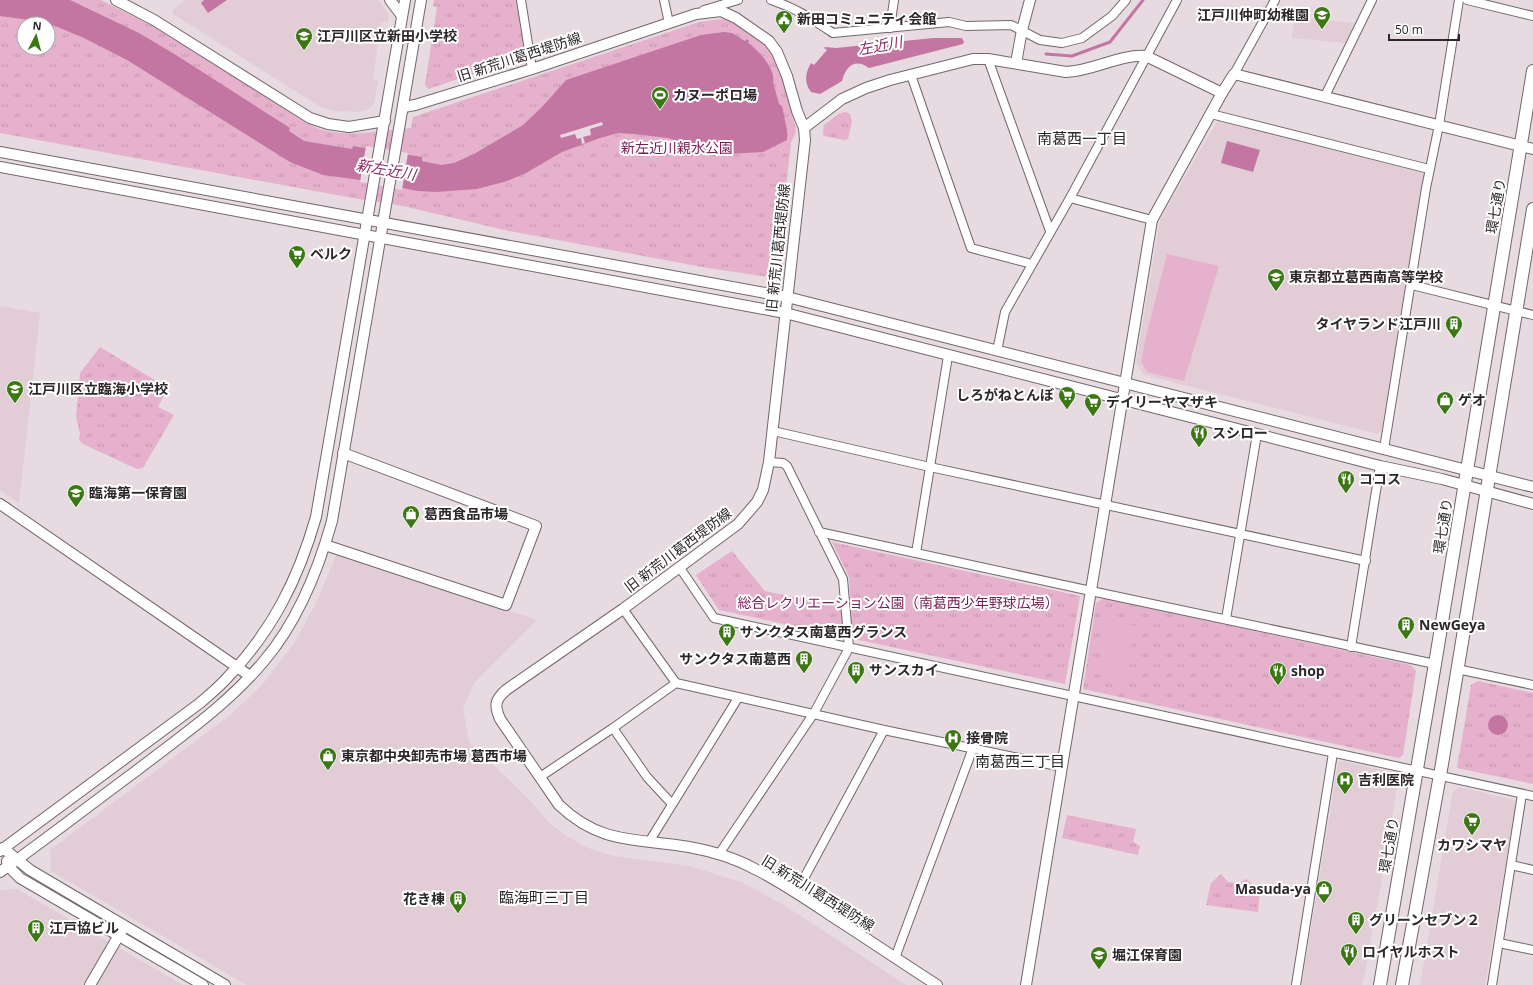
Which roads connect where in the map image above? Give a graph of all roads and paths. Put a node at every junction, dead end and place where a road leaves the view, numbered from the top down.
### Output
1 (116, 0) edge
2 (390, 0) edge
3 (405, 0) edge
4 (422, 0) edge
5 (521, 0) edge
6 (664, 0) edge
7 (738, 0) edge
8 (771, 0) edge
9 (894, 0) edge
10 (1030, 0) edge
11 (1126, 0) edge
12 (1177, 0) edge
13 (1275, 0) edge
14 (1372, 0) edge
15 (1459, 0) edge
16 (1467, 0) edge
17 (696, 14) junction
18 (402, 16) junction
19 (1533, 16) edge
20 (669, 23) junction
21 (890, 28) junction
22 (1022, 30) junction
23 (1146, 56) junction
24 (988, 59) junction
25 (1016, 63) junction
26 (532, 69) junction
27 (1533, 72) edge
28 (911, 74) junction
29 (1234, 74) junction
30 (1222, 93) junction
31 (1325, 96) junction
32 (404, 107) junction
33 (1211, 114) junction
34 (385, 121) junction
35 (1439, 125) junction
36 (804, 128) junction
37 (1527, 147) edge
38 (0, 152) edge
39 (0, 167) edge
40 (1429, 169) junction
41 (1070, 198) junction
42 (1533, 209) edge
43 (366, 220) junction
44 (1152, 220) junction
45 (383, 223) junction
46 (1050, 231) junction
47 (364, 235) junction
48 (381, 238) junction
49 (1032, 264) junction
50 (1412, 285) junction
51 (787, 297) junction
52 (1494, 305) junction
53 (1516, 310) junction
54 (785, 313) junction
55 (1533, 315) edge
56 (997, 351) junction
57 (948, 356) junction
58 (1124, 384) junction
59 (1122, 400) junction
60 (773, 431) junction
61 (1257, 434) junction
62 (1384, 449) junction
63 (343, 453) junction
64 (769, 462) junction
65 (1380, 466) junction
66 (930, 467) junction
67 (1467, 470) junction
68 (1488, 476) junction
69 (1465, 486) junction
70 (1533, 487) edge
71 (1486, 491) junction
72 (0, 504) edge
73 (1104, 504) junction
74 (1533, 504) edge
75 (819, 532) junction
76 (1240, 533) junction
77 (325, 545) junction
78 (916, 553) junction
79 (1366, 561) junction
80 (680, 568) junction
81 (1091, 591) junction
82 (623, 609) junction
83 (1226, 619) junction
84 (1351, 647) junction
85 (849, 648) junction
86 (1435, 664) junction
87 (237, 666) junction
88 (1457, 669) junction
89 (250, 676) junction
90 (676, 683) junction
91 (1533, 685) edge
92 (1074, 697) junction
93 (738, 698) junction
94 (814, 713) junction
95 (613, 728) junction
96 (884, 730) junction
97 (973, 748) junction
98 (1332, 753) junction
99 (1062, 767) junction
100 (1417, 771) junction
101 (1440, 776) junction
102 (540, 777) junction
103 (1522, 794) junction
104 (1533, 796) edge
105 (672, 804) junction
106 (649, 842) junction
107 (2, 849) edge
108 (719, 854) junction
109 (18, 859) junction
110 (1511, 865) junction
111 (8, 866) junction
112 (1533, 870) edge
113 (0, 872) edge
114 (796, 893) junction
115 (124, 926) junction
116 (118, 935) junction
117 (1499, 943) junction
118 (1533, 950) edge
119 (895, 958) junction
120 (90, 985) edge
121 (203, 985) edge
122 (226, 985) edge
123 (937, 985) edge
124 (1026, 985) edge
125 (1296, 985) edge
126 (1380, 985) edge
127 (1402, 985) edge
128 (1492, 985) edge

1 - 34 street
2 - 18 street
3 - 18 street
4 - 32 street
5 - 26 street
6 - 20 street
7 - 17 street
8 - 21 street
9 - 21 street
10 - 22 street
11 - 22 street
12 - 23 street
13 - 29 street
14 - 31 street
15 - 35 street
16 - 19 street
17 - 20 street, 旧 新荒川葛西堤防線
17 - 36 street, 旧 新荒川葛西堤防線
18 - 34 street
20 - 26 street, 旧 新荒川葛西堤防線
21 - 22 street
22 - 25 street
23 - 25 street
23 - 30 street
23 - 41 street
24 - 25 street
24 - 28 street
24 - 46 street
26 - 32 street, 旧 新荒川葛西堤防線
27 - 37 main road, 環七通り
28 - 36 street
28 - 49 street
29 - 30 street
29 - 31 street
30 - 33 street
31 - 35 street
32 - 45 street
33 - 40 street
33 - 44 street
34 - 43 street
35 - 37 street
35 - 40 street
36 - 51 street, 旧 新荒川葛西堤防線
37 - 52 main road, 環七通り
38 - 43 street
39 - 47 street
40 - 50 street
41 - 44 street
41 - 46 street
42 - 53 main road
43 - 45 street
43 - 47 street
44 - 58 street
45 - 48 street
45 - 51 street
46 - 49 street
47 - 48 street
47 - 87 street
48 - 54 street
48 - 63 street
49 - 56 street
50 - 52 street
50 - 62 street
51 - 54 street, 旧 新荒川葛西堤防線
51 - 56 street
52 - 53 street
52 - 67 main road, 環七通り
53 - 55 street
53 - 68 main road
54 - 57 street
54 - 60 street, 旧 新荒川葛西堤防線
56 - 58 street
57 - 59 street
57 - 66 street
58 - 59 street
58 - 62 street
59 - 61 street
59 - 73 street
60 - 64 street, 旧 新荒川葛西堤防線
60 - 66 street
61 - 65 street
61 - 76 street
62 - 67 street
63 - 77 street
63 - 77 street
64 - 75 street
64 - 80 street, 旧 新荒川葛西堤防線
65 - 69 street
65 - 79 street
66 - 73 street
66 - 78 street
67 - 68 street
67 - 69 main road, 環七通り
68 - 70 street
68 - 71 main road
69 - 71 street
69 - 86 main road, 環七通り
71 - 74 street
71 - 88 main road
72 - 87 street
73 - 76 street
73 - 81 street
75 - 78 street
75 - 85 street
76 - 79 street
76 - 83 street
77 - 89 street
78 - 81 street
79 - 84 street
80 - 82 street, 旧 新荒川葛西堤防線
80 - 85 street
81 - 83 street
81 - 92 street
82 - 90 street
82 - 102 street, 旧 新荒川葛西堤防線
83 - 84 street
84 - 86 street
85 - 92 street
85 - 94 street
86 - 100 main road, 環七通り
87 - 89 street
87 - 107 street
88 - 91 street
88 - 101 main road
89 - 109 street
90 - 93 street
90 - 95 street
92 - 98 street
92 - 99 street
93 - 94 street
93 - 105 street
94 - 96 street
94 - 108 street
95 - 102 street
95 - 105 street
96 - 97 street
96 - 114 street
97 - 99 street
97 - 119 street
98 - 100 street
98 - 125 street
99 - 124 street
100 - 101 street
100 - 126 main road, 環七通り
101 - 103 street
101 - 127 main road
102 - 106 street, 旧 新荒川葛西堤防線
103 - 104 street
103 - 110 street
105 - 106 street
106 - 108 street, 旧 新荒川葛西堤防線
107 - 109 street
107 - 111 street
108 - 114 street, 旧 新荒川葛西堤防線
109 - 111 street
109 - 115 street
110 - 112 street
110 - 117 street
111 - 113 street
111 - 116 street
114 - 119 street, 旧 新荒川葛西堤防線
115 - 116 street
115 - 122 street
116 - 120 street
116 - 121 street
117 - 118 street
117 - 128 street
119 - 123 street, 旧 新荒川葛西堤防線

